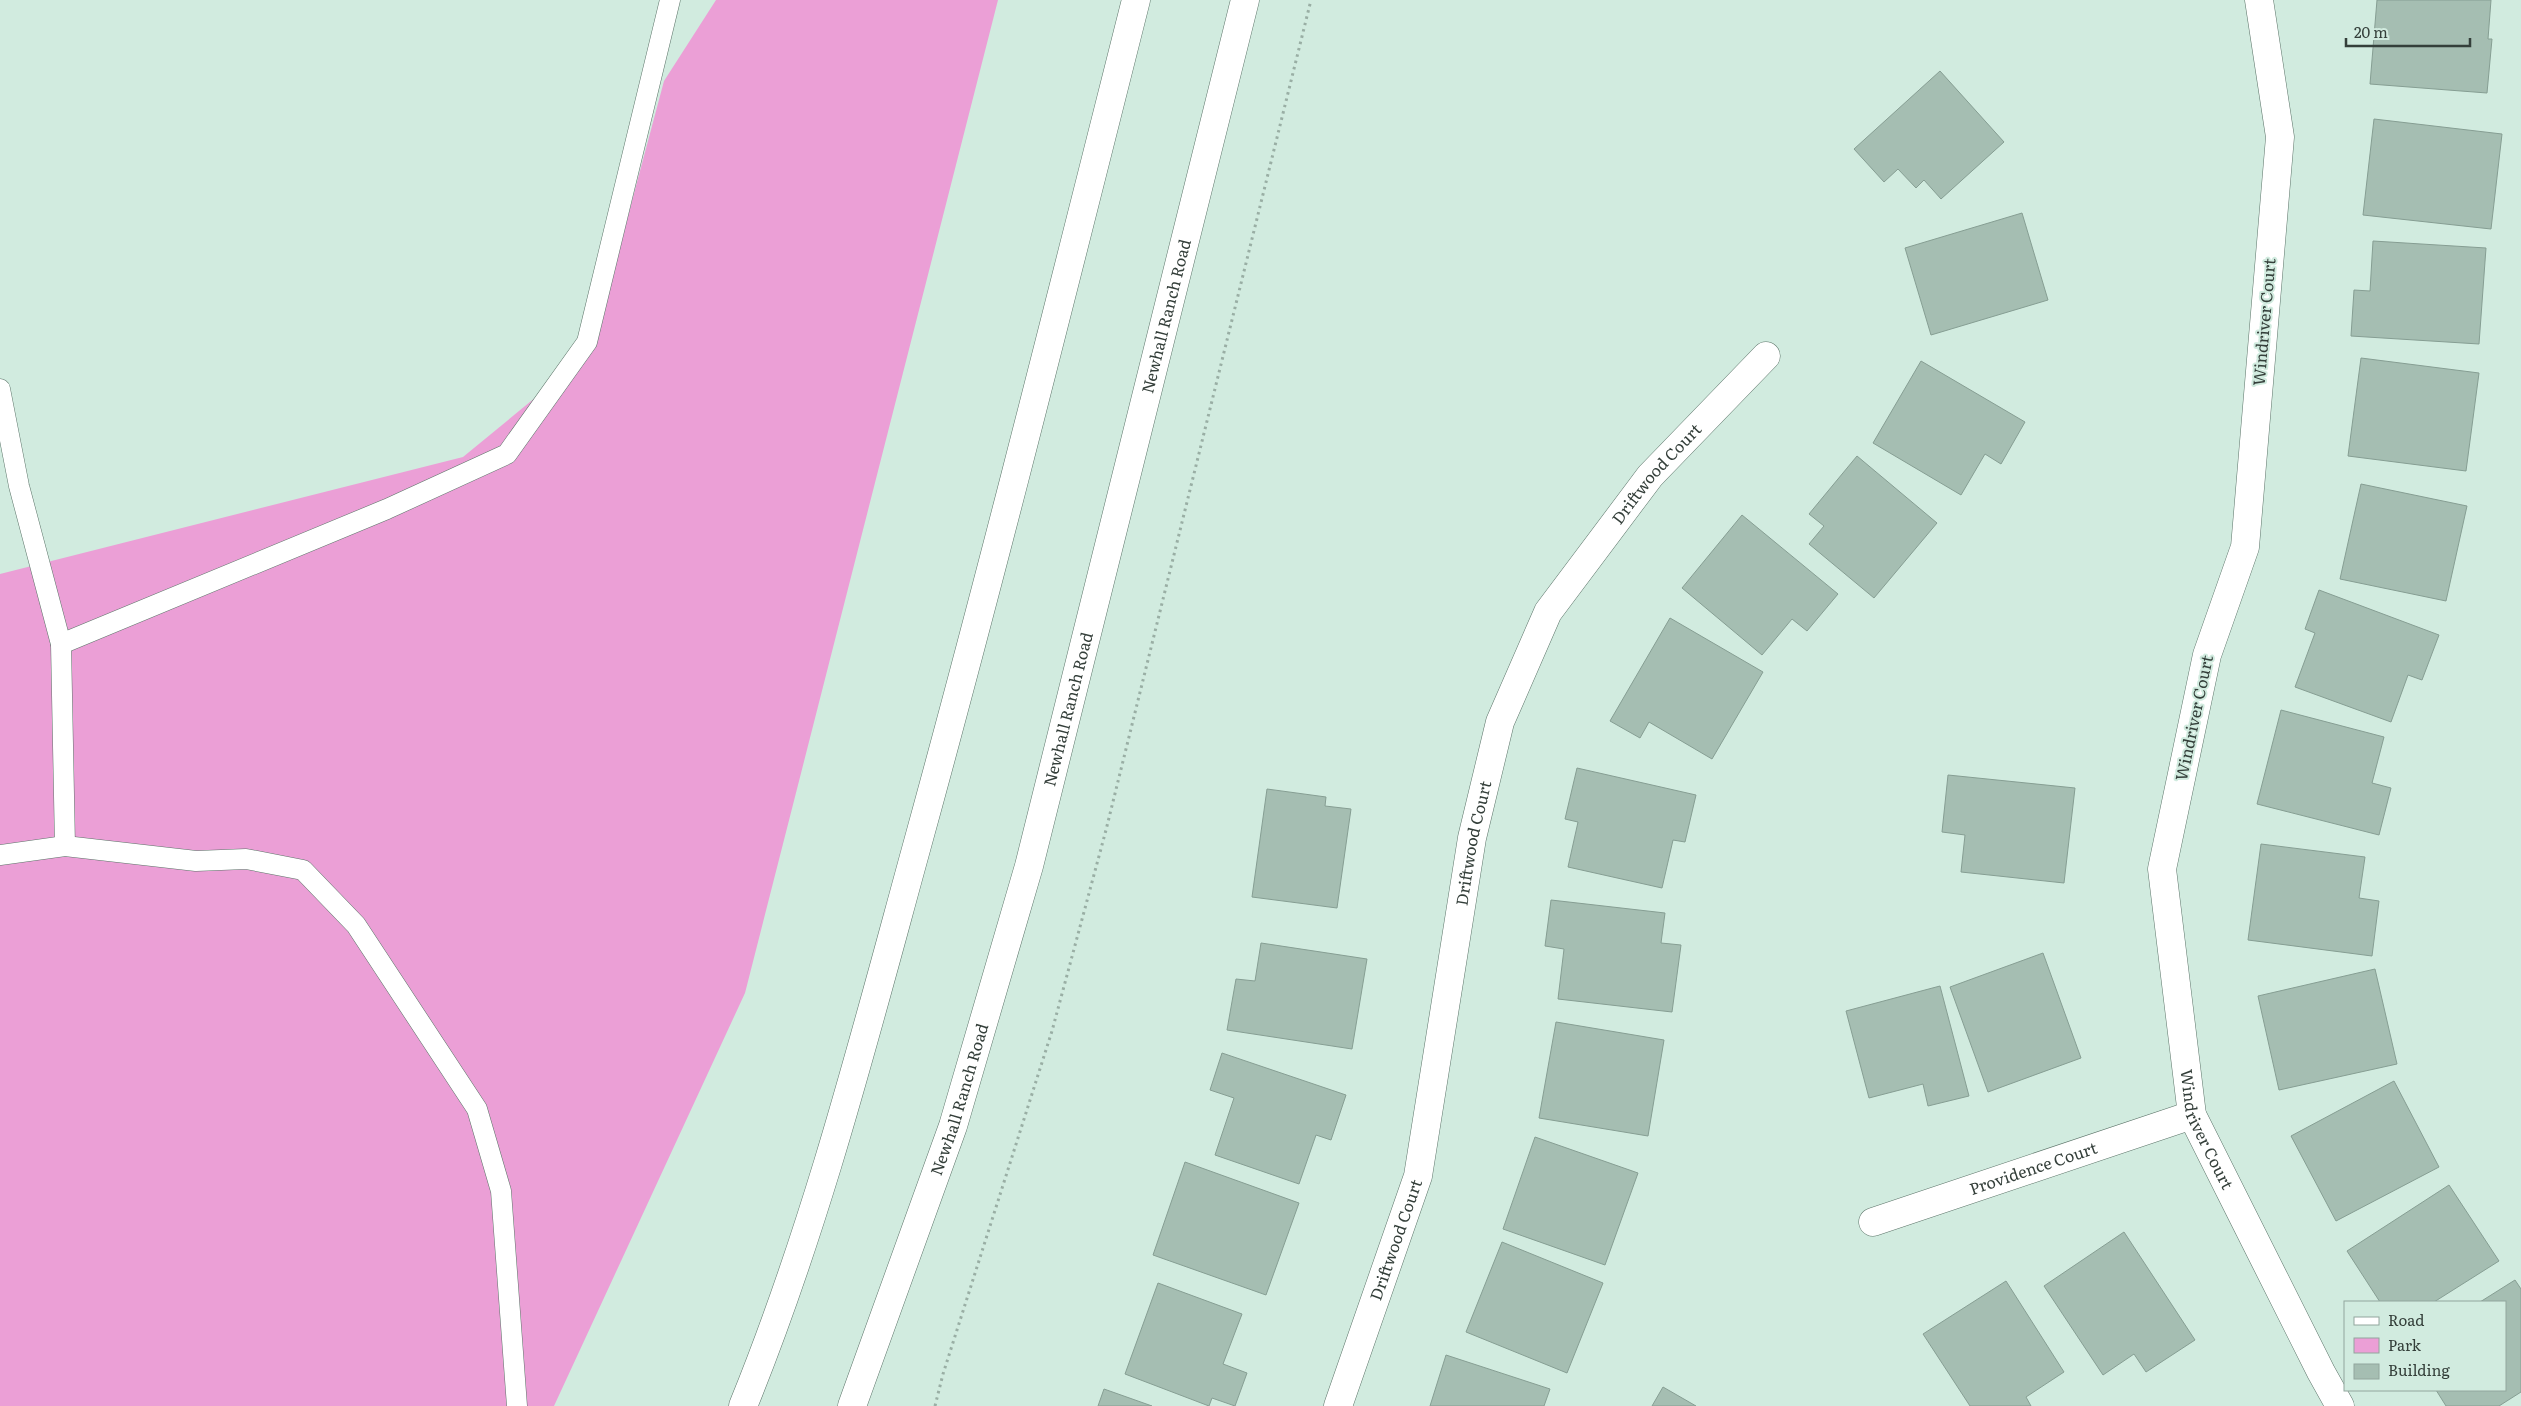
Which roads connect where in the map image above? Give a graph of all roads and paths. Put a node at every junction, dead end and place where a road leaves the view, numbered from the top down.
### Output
1 (670, 0) edge
2 (1136, 0) edge
3 (1245, 0) edge
4 (1311, 0) edge
5 (2259, 0) edge
6 (1766, 356) dead end
7 (0, 389) edge
8 (61, 644) junction
9 (65, 846) junction
10 (0, 855) edge
11 (2192, 1115) junction
12 (1873, 1222) dead end
13 (517, 1406) edge
14 (743, 1406) edge
15 (852, 1406) edge
16 (935, 1406) edge
17 (1338, 1406) edge
18 (2340, 1406) edge

1 - 8 lane
2 - 14 street
3 - 15 street, Newhall Ranch Road
4 - 16 path
5 - 11 street, Windriver Court
6 - 17 street, Driftwood Court
7 - 8 lane
8 - 9 lane
9 - 10 lane
9 - 13 lane
11 - 12 street, Providence Court
11 - 18 street, Windriver Court

